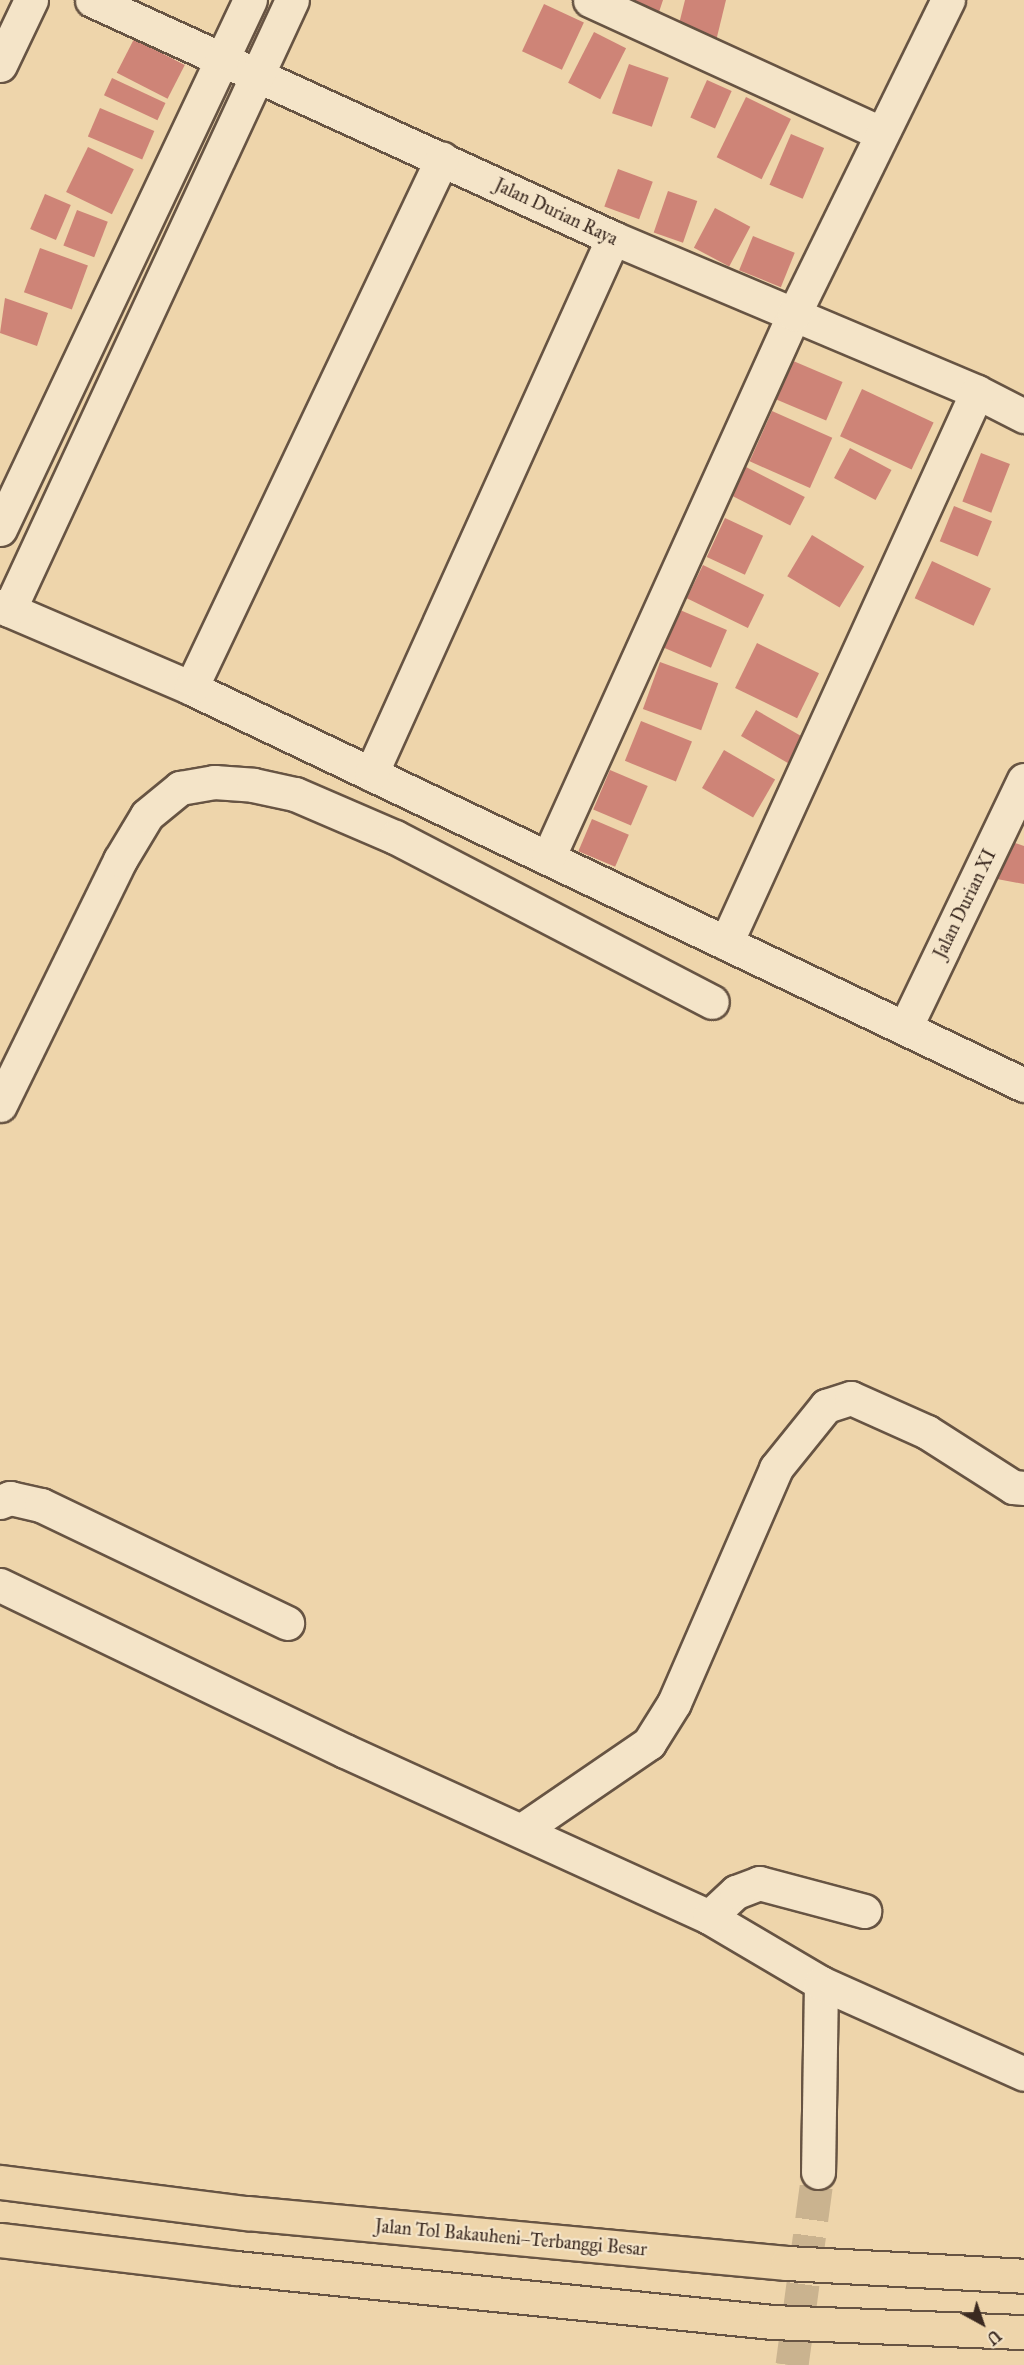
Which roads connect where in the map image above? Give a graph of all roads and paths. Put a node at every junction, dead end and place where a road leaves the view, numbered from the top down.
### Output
1 (32, 0) edge
2 (92, 0) edge
3 (250, 0) edge
4 (292, 0) edge
5 (590, 0) edge
6 (948, 0) edge
7 (223, 59) junction
8 (0, 65) edge
9 (257, 74) junction
10 (881, 133) junction
11 (442, 159) junction
12 (613, 238) junction
13 (128, 260) junction
14 (162, 278) junction
15 (794, 314) junction
16 (977, 392) junction
17 (1024, 416) edge
18 (0, 530) edge
19 (5, 608) edge
20 (191, 688) junction
21 (371, 774) junction
22 (1024, 780) edge
23 (548, 858) junction
24 (726, 943) junction
25 (712, 1002) dead end
26 (905, 1028) junction
27 (1024, 1085) edge
28 (0, 1105) edge
29 (1024, 1488) edge
30 (0, 1502) edge
31 (0, 1585) edge
32 (287, 1623) dead end
33 (522, 1830) junction
34 (864, 1911) dead end
35 (709, 1917) junction
36 (821, 1983) junction
37 (1024, 2074) edge
38 (818, 2172) tunnel mouth
39 (0, 2182) edge
40 (0, 2240) edge
41 (1024, 2276) edge
42 (1024, 2332) edge

1 - 8 street
2 - 7 street, Jalan Durian Raya
3 - 7 street
4 - 9 street
5 - 10 street
6 - 10 street
7 - 9 street, Jalan Durian Raya
7 - 13 street
9 - 11 street, Jalan Durian Raya
9 - 14 street
10 - 15 street
11 - 12 street, Jalan Durian Raya
11 - 20 street
12 - 15 street, Jalan Durian Raya
12 - 21 street
13 - 14 street
13 - 18 street
14 - 19 street
15 - 16 street, Jalan Durian Raya
15 - 23 street
16 - 17 street, Jalan Durian Raya
16 - 24 street
19 - 20 street
20 - 21 street
21 - 23 street
22 - 26 street, Jalan Durian XI
23 - 24 street
24 - 26 street
25 - 28 street
26 - 27 street
29 - 33 street
30 - 32 street
31 - 33 street
33 - 35 street
34 - 35 street
35 - 36 street
36 - 37 street
36 - 38 street
39 - 41 highway, Jalan Tol Bakauheni–Terbanggi Besar
40 - 42 highway

